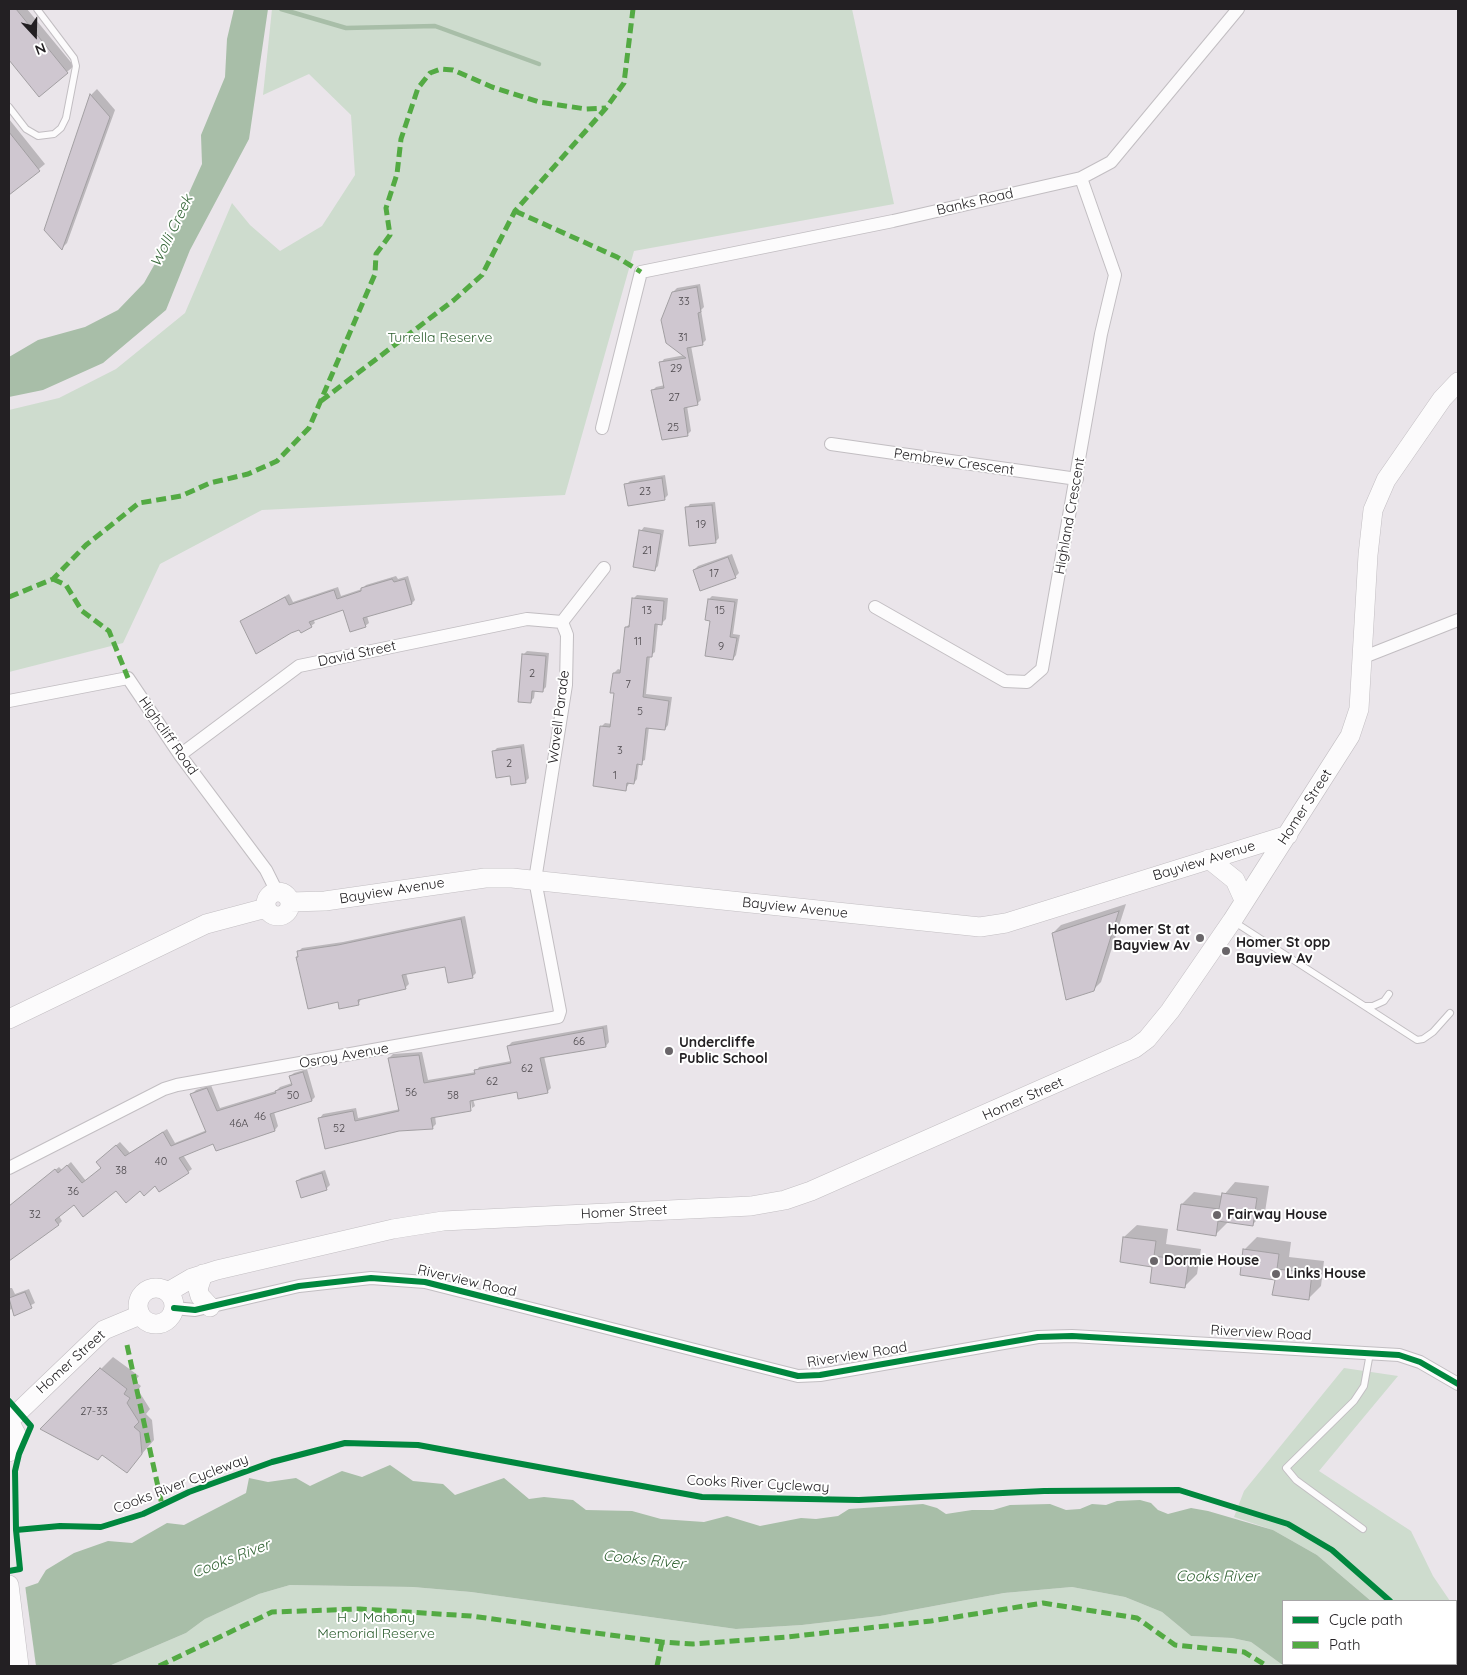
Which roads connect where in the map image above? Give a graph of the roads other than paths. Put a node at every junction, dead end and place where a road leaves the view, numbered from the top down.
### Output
1 (37, 9) edge
2 (1238, 9) edge
3 (9, 107) edge
4 (1081, 178) junction
5 (1458, 382) edge
6 (602, 428) dead end
7 (831, 444) dead end
8 (1077, 478) junction
9 (604, 568) dead end
10 (875, 607) dead end
11 (1458, 620) edge
12 (562, 622) junction
13 (1364, 657) junction
14 (9, 701) edge
15 (180, 755) junction
16 (1288, 835) junction
17 (1209, 859) junction
18 (535, 880) junction
19 (284, 897) junction
20 (1244, 900) junction
21 (1232, 921) junction
22 (1389, 994) dead end
23 (1365, 1006) junction
24 (1450, 1013) dead end
25 (9, 1018) edge
26 (9, 1168) edge
27 (203, 1274) junction
28 (171, 1300) junction
29 (210, 1306) junction
30 (140, 1315) junction
31 (1370, 1352) junction
32 (1457, 1380) edge
33 (9, 1421) edge
34 (9, 1452) edge
35 (1364, 1528) dead end
36 (9, 1585) edge
37 (19, 1666) edge

1 - 3 lane
2 - 4 street, Banks Road
4 - 6 street, Banks Road
4 - 8 street, Highland Crescent
5 - 13 main road, Homer Street
7 - 8 street, Pembrew Crescent
8 - 10 street, Highland Crescent
9 - 12 street
11 - 13 street
12 - 15 street, David Street
12 - 18 street, Wavell Parade
13 - 16 main road, Homer Street
14 - 15 street, Highcliff Road
15 - 19 street, Highcliff Road
16 - 17 main road, Bayview Avenue
16 - 20 main road, Homer Street
17 - 18 main road, Bayview Avenue
17 - 20 main road
18 - 19 main road, Bayview Avenue
18 - 26 street, Osroy Avenue
19 - 25 main road
20 - 21 main road, Homer Street
21 - 23 lane
21 - 27 main road, Homer Street
22 - 23 lane
23 - 24 lane
27 - 28 main road, Homer Street
27 - 29 main road
28 - 29 street, Riverview Road
28 - 30 main road
28 - 30 main road
29 - 31 street, Riverview Road
30 - 33 main road, Homer Street
31 - 32 street, Riverview Road
31 - 35 lane
33 - 34 main road
36 - 37 main road

